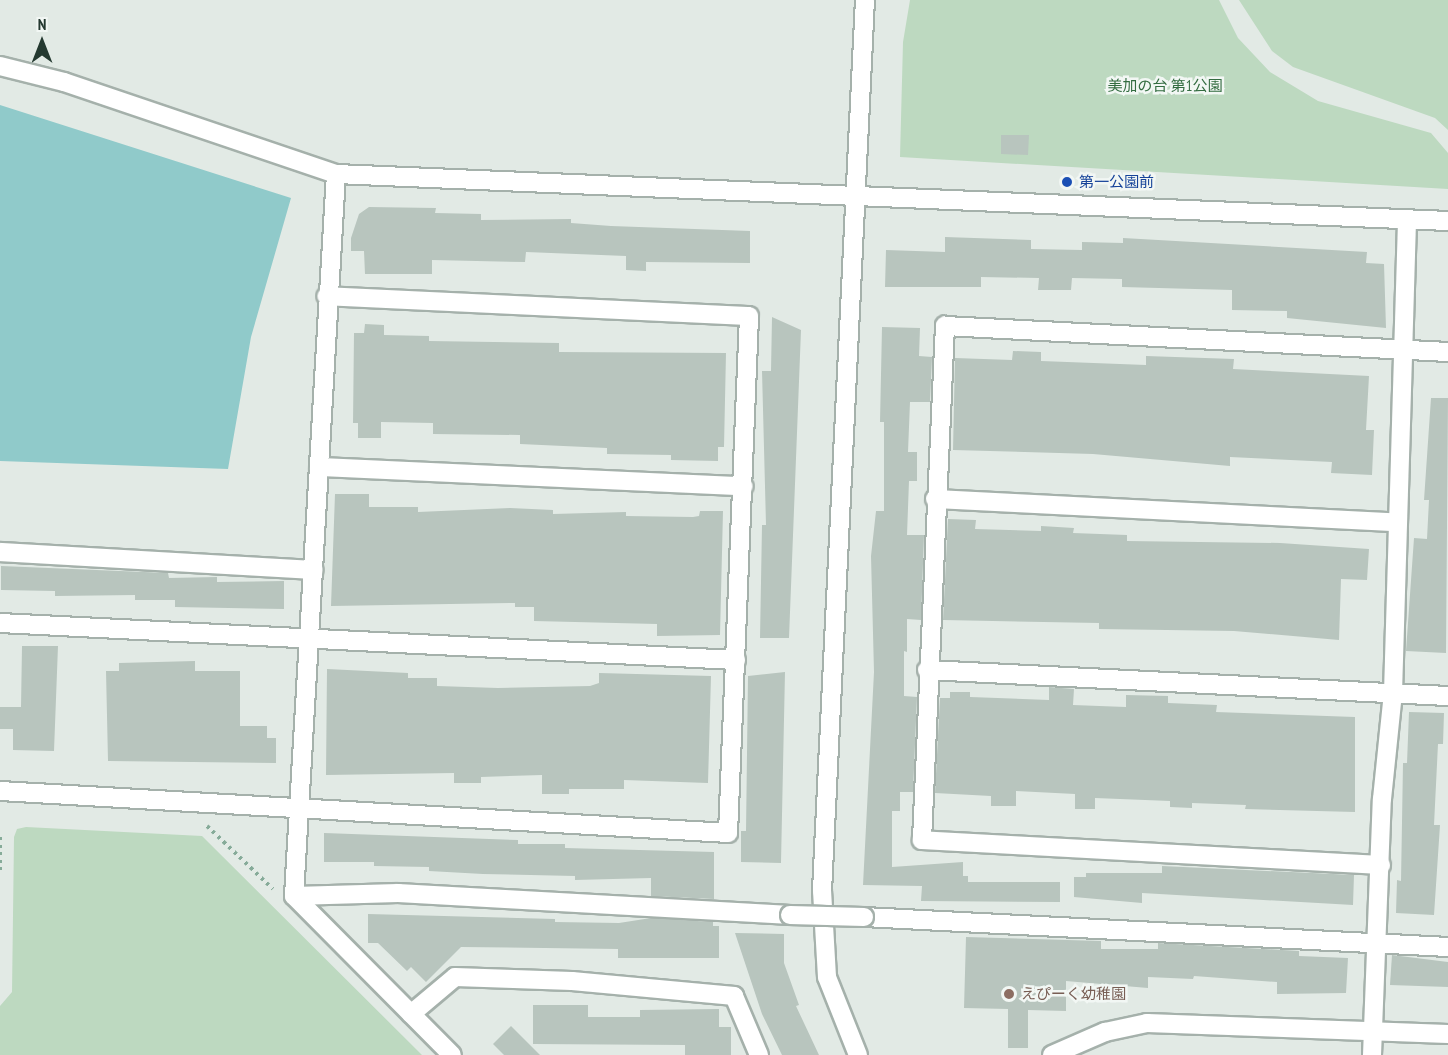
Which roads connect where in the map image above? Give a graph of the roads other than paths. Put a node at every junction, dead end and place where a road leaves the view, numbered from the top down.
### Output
1 (865, 0) edge
2 (0, 66) edge
3 (336, 174) junction
4 (854, 194) junction
5 (1407, 220) junction
6 (1448, 221) edge
7 (326, 296) junction
8 (1406, 350) junction
9 (1448, 352) edge
10 (319, 467) junction
11 (744, 486) junction
12 (935, 499) junction
13 (1397, 522) junction
14 (0, 552) edge
15 (313, 570) junction
16 (0, 623) edge
17 (309, 638) junction
18 (736, 660) junction
19 (927, 670) junction
20 (1393, 693) junction
21 (1448, 696) edge
22 (0, 791) edge
23 (296, 806) junction
24 (1381, 866) junction
25 (294, 896) junction
26 (1378, 944) junction
27 (1448, 947) edge
28 (411, 1014) junction
29 (1374, 1029) junction
30 (1448, 1034) edge
31 (452, 1055) edge
32 (759, 1055) edge
33 (858, 1055) edge
34 (1052, 1055) edge
35 (1372, 1055) edge

1 - 4 street
2 - 3 street
3 - 4 street
3 - 7 street
4 - 5 street
4 - 33 street
5 - 6 street
5 - 8 street
7 - 10 street
7 - 11 street
8 - 9 street
8 - 12 street
8 - 13 street
10 - 11 street
10 - 15 street
11 - 18 street
12 - 13 street
12 - 19 street
13 - 20 street
14 - 15 street
15 - 17 street
16 - 17 street
17 - 18 street
17 - 23 street
18 - 23 street
19 - 20 street
19 - 24 street
20 - 21 street
20 - 24 street
22 - 23 street
23 - 25 street
24 - 26 street
25 - 26 street, bridge
25 - 28 street
26 - 27 street
26 - 29 street
28 - 31 street
28 - 32 street
29 - 30 street
29 - 34 street
29 - 35 street

